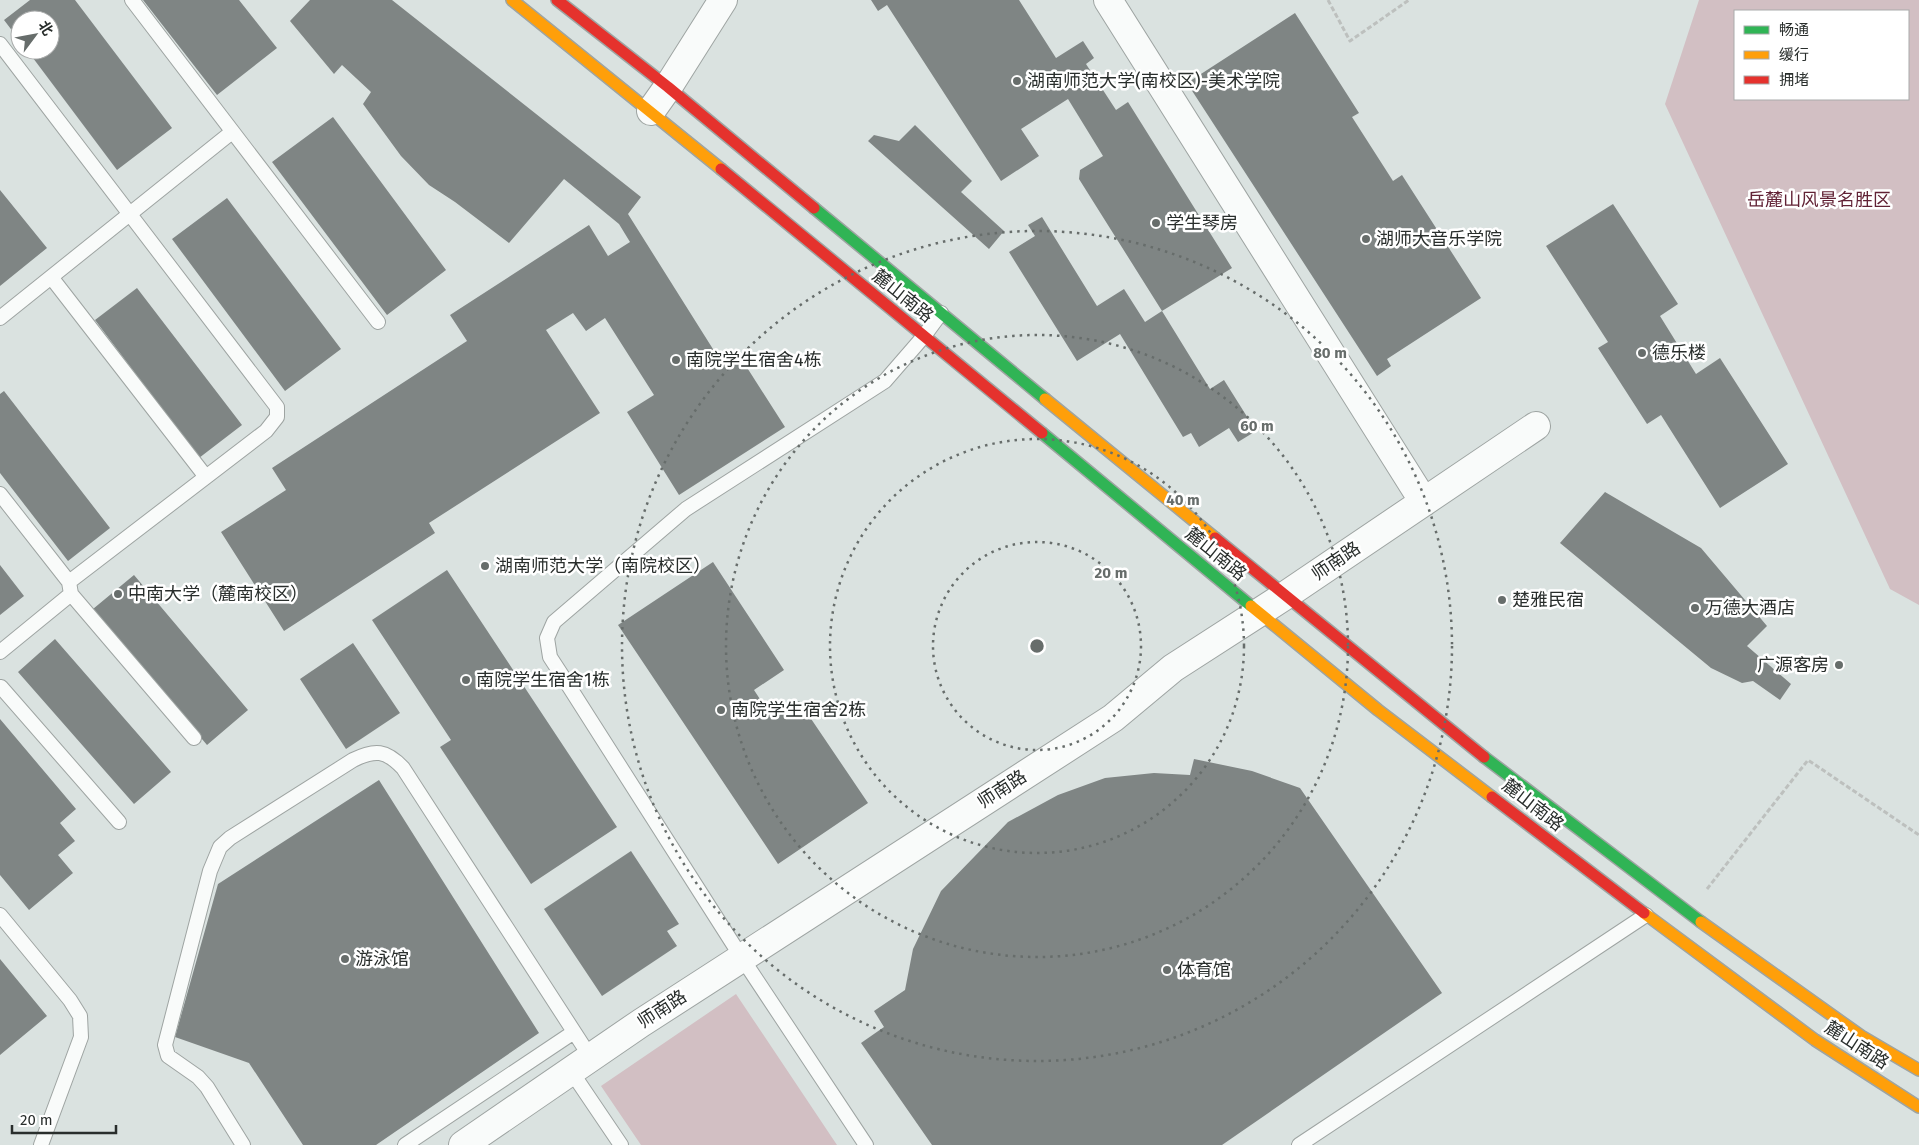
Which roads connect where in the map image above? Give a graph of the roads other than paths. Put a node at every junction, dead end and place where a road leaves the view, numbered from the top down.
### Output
1 (132, 0) edge
2 (512, 0) edge
3 (557, 0) edge
4 (723, 0) edge
5 (1108, 0) edge
6 (0, 44) edge
7 (668, 87) junction
8 (650, 111) junction
9 (232, 132) junction
10 (130, 214) junction
11 (51, 277) junction
12 (941, 313) junction
13 (0, 318) edge
14 (378, 322) dead end
15 (924, 336) junction
16 (1536, 426) dead end
17 (206, 477) junction
18 (0, 494) edge
19 (1424, 502) junction
20 (70, 588) junction
21 (1286, 595) junction
22 (1259, 612) junction
23 (0, 652) edge
24 (0, 687) edge
25 (194, 738) dead end
26 (119, 822) dead end
27 (1646, 915) junction
28 (0, 916) edge
29 (742, 958) junction
30 (574, 1032) junction
31 (581, 1064) junction
32 (1919, 1070) edge
33 (1919, 1107) edge
34 (41, 1145) edge
35 (243, 1145) edge
36 (405, 1145) edge
37 (464, 1145) edge
38 (621, 1145) edge
39 (866, 1145) edge
40 (1299, 1145) edge

1 - 9 lane
2 - 8 main road, 麓山南路
3 - 7 main road, 麓山南路
4 - 7 street
5 - 19 street
6 - 10 lane
7 - 8 street
7 - 12 main road, 麓山南路
8 - 15 main road, 麓山南路
9 - 10 lane
9 - 14 lane
10 - 11 lane
10 - 17 lane
11 - 13 lane
11 - 17 lane
12 - 15 lane
12 - 21 main road, 麓山南路
15 - 22 main road, 麓山南路
15 - 29 lane
16 - 19 street, 师南路
17 - 20 lane
18 - 20 lane
19 - 21 street, 师南路
20 - 23 lane
20 - 25 lane
21 - 22 street, 师南路
21 - 32 main road, 麓山南路
22 - 27 main road, 麓山南路
22 - 29 street, 师南路
24 - 26 lane
27 - 33 main road, 麓山南路
27 - 40 lane
28 - 34 lane
29 - 31 street, 师南路
29 - 39 lane
30 - 31 lane
30 - 35 lane
30 - 36 lane
31 - 37 street, 师南路
31 - 38 lane

